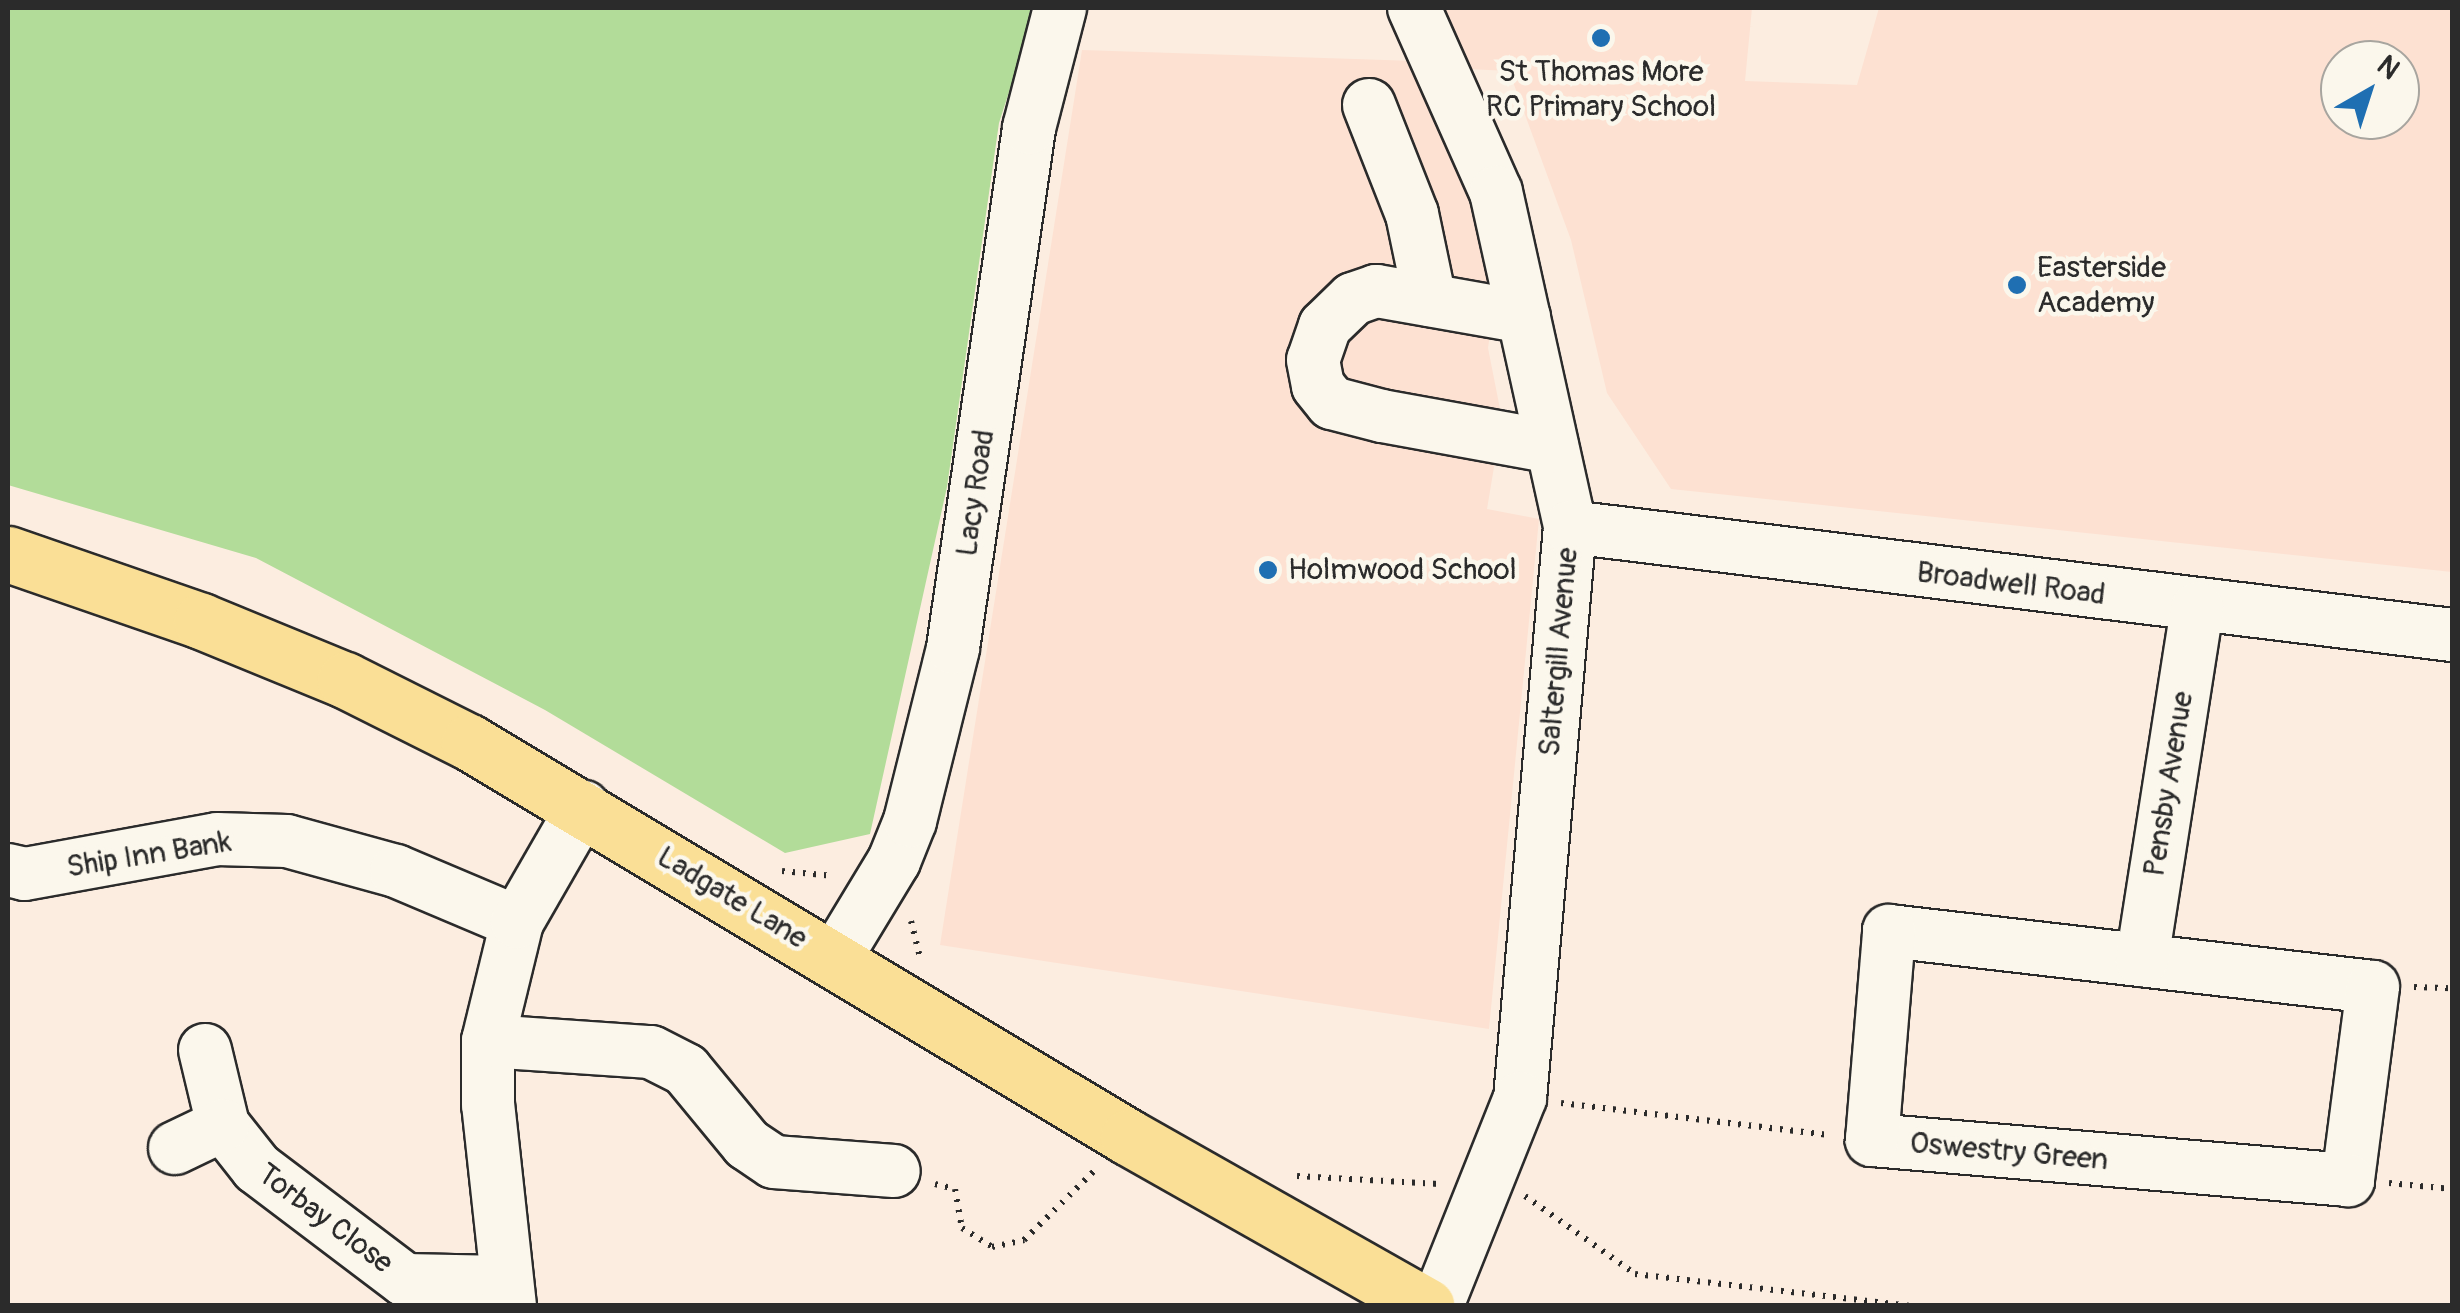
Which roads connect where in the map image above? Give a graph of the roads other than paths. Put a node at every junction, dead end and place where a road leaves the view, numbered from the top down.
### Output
1 (1060, 8) edge
2 (1414, 8) edge
3 (1369, 106) dead end
4 (1430, 300) junction
5 (1524, 317) junction
6 (1552, 446) junction
7 (1570, 527) junction
8 (8, 554) edge
9 (2196, 608) junction
10 (2452, 636) edge
11 (583, 808) junction
12 (8, 870) edge
13 (517, 922) junction
14 (834, 960) junction
15 (2142, 960) junction
16 (488, 1041) junction
17 (205, 1050) dead end
18 (224, 1124) junction
19 (175, 1148) dead end
20 (894, 1171) road end
21 (507, 1294) edge
22 (1427, 1306) edge
23 (1437, 1306) edge

1 - 14 street, Lacy Road
2 - 5 street, Saltergill Avenue
3 - 4 street
4 - 5 street
4 - 6 street
5 - 6 street, Saltergill Avenue
6 - 7 street, Saltergill Avenue
7 - 9 street, Broadwell Road
7 - 23 street, Saltergill Avenue
8 - 11 main road, Ladgate Lane
9 - 10 street, Broadwell Road
9 - 15 street, Pensby Avenue
11 - 13 street
11 - 14 main road, Ladgate Lane
12 - 13 street, Ship Inn Bank
13 - 16 street
14 - 22 main road, Ladgate Lane
15 - 15 street, Oswestry Green
16 - 20 street
16 - 21 street
17 - 18 street, Torbay Close
18 - 19 street
18 - 21 street, Torbay Close

